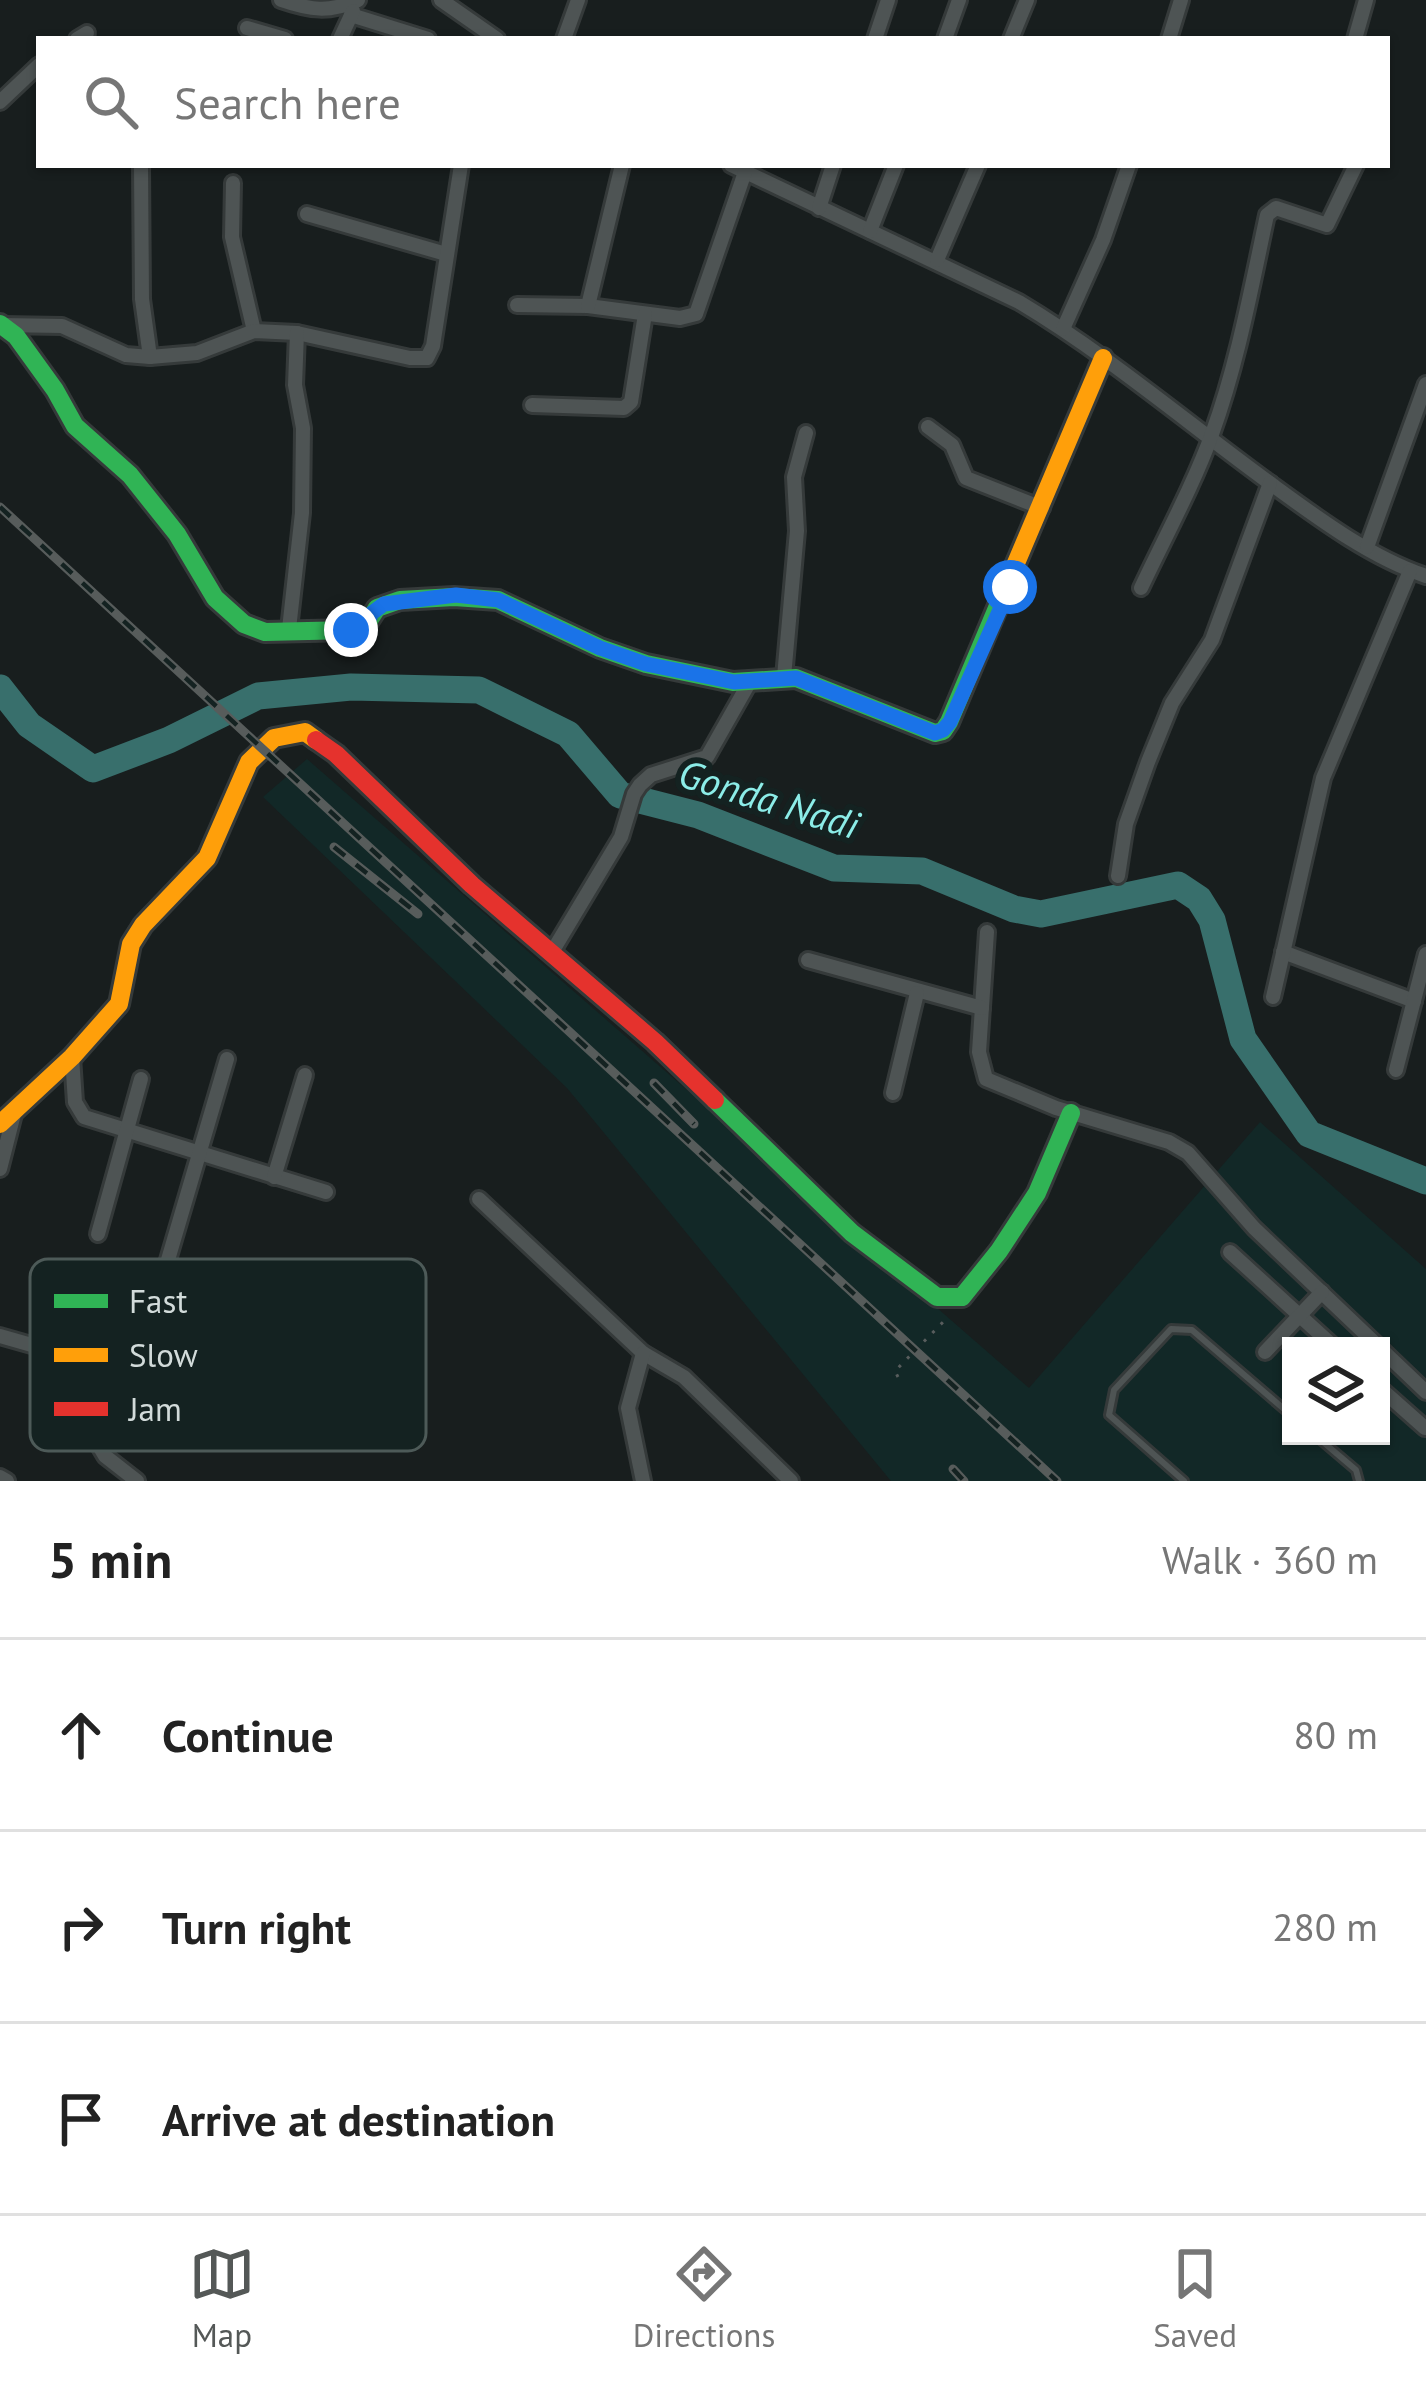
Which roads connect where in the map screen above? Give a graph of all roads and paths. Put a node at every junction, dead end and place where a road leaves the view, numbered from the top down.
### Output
1 (280, 0) edge
2 (358, 0) edge
3 (441, 0) edge
4 (475, 0) edge
5 (578, 0) edge
6 (888, 0) edge
7 (959, 0) edge
8 (1027, 0) edge
9 (1181, 0) edge
10 (1366, 0) edge
11 (351, 15) junction
12 (469, 20) junction
13 (248, 28) dead end
14 (275, 36) edge
15 (341, 36) edge
16 (418, 36) edge
17 (492, 36) edge
18 (565, 36) edge
19 (876, 36) edge
20 (946, 36) edge
21 (1011, 36) edge
22 (1170, 36) edge
23 (1356, 36) edge
24 (36, 68) edge
25 (0, 102) edge
26 (141, 168) edge
27 (460, 168) edge
28 (621, 168) edge
29 (832, 168) edge
30 (895, 168) edge
31 (977, 168) edge
32 (1128, 168) edge
33 (1355, 168) edge
34 (738, 169) edge
35 (233, 183) dead end
36 (819, 208) junction
37 (307, 214) dead end
38 (870, 231) junction
39 (446, 254) junction
40 (937, 260) junction
41 (517, 305) dead end
42 (588, 306) junction
43 (645, 314) junction
44 (1, 324) edge
45 (1064, 328) junction
46 (254, 331) junction
47 (297, 333) junction
48 (150, 358) junction
49 (1103, 358) junction
50 (1426, 384) edge
51 (532, 405) dead end
52 (928, 427) dead end
53 (806, 434) dead end
54 (1210, 439) junction
55 (1270, 484) junction
56 (1042, 508) junction
57 (1367, 548) junction
58 (1410, 571) junction
59 (1426, 576) edge
60 (1141, 588) dead end
61 (289, 629) junction
62 (784, 677) junction
63 (748, 683) junction
64 (1118, 876) dead end
65 (987, 932) dead end
66 (551, 952) junction
67 (1283, 952) junction
68 (1426, 954) edge
69 (808, 960) dead end
70 (917, 992) junction
71 (1273, 997) dead end
72 (1414, 1001) junction
73 (982, 1008) junction
74 (72, 1057) junction
75 (226, 1059) dead end
76 (1396, 1070) dead end
77 (305, 1075) dead end
78 (141, 1079) dead end
79 (893, 1094) dead end
80 (15, 1109) junction
81 (1071, 1113) junction
82 (0, 1124) edge
83 (124, 1132) junction
84 (199, 1154) junction
85 (0, 1169) edge
86 (274, 1177) junction
87 (326, 1192) dead end
88 (479, 1199) dead end
89 (98, 1234) dead end
90 (1230, 1252) dead end
91 (168, 1259) edge
92 (1322, 1292) junction
93 (957, 1300) junction
94 (1299, 1316) junction
95 (0, 1336) edge
96 (1323, 1337) edge
97 (1368, 1337) edge
98 (30, 1345) edge
99 (1265, 1352) dead end
100 (643, 1353) junction
101 (1390, 1358) edge
102 (898, 1376) dead end
103 (1426, 1392) edge
104 (1390, 1397) edge
105 (1282, 1407) edge
106 (1425, 1428) edge
107 (1327, 1445) edge
108 (102, 1451) edge
109 (137, 1481) edge
110 (644, 1481) edge
111 (791, 1481) edge
112 (1184, 1481) edge
113 (1359, 1481) edge

1 - 2 street
2 - 11 street
3 - 12 street
4 - 12 street
5 - 18 street
6 - 19 street
7 - 20 street
8 - 21 street
9 - 22 street
10 - 23 street
11 - 15 street
11 - 16 street
12 - 17 street
13 - 14 street
24 - 25 street
26 - 48 street
27 - 39 street
28 - 42 street
29 - 36 street
30 - 38 street
31 - 40 street
32 - 45 street
33 - 54 street
34 - 36 street
34 - 43 street
35 - 46 street
36 - 38 street
37 - 39 street
38 - 40 street
39 - 47 street
40 - 45 street
41 - 42 street
42 - 43 street
43 - 51 street
44 - 48 street
44 - 61 street
45 - 49 street
46 - 47 street
46 - 48 street
47 - 61 street
49 - 54 street
49 - 56 street
50 - 57 street
52 - 56 street
53 - 62 street
54 - 55 street
54 - 60 street
55 - 57 street
55 - 64 street
56 - 62 street
57 - 58 street
58 - 59 street
58 - 67 street
61 - 63 street
62 - 63 street
63 - 66 street
65 - 73 street
66 - 74 street
66 - 93 street
67 - 71 street
67 - 72 street
68 - 72 street
69 - 70 street
70 - 73 street
70 - 79 street
72 - 76 street
73 - 81 street
74 - 80 street
74 - 83 street
75 - 84 street
77 - 86 street
78 - 83 street
80 - 82 street
80 - 85 street
81 - 92 street
81 - 93 street
83 - 84 street
83 - 89 street
84 - 86 street
84 - 91 street
86 - 87 street
88 - 100 street
90 - 94 street
92 - 94 street
92 - 97 street
93 - 102 path
94 - 96 street
94 - 99 street
95 - 98 street
100 - 110 street
100 - 111 street
101 - 103 street
104 - 106 street
105 - 112 lane
107 - 113 lane
108 - 109 street

